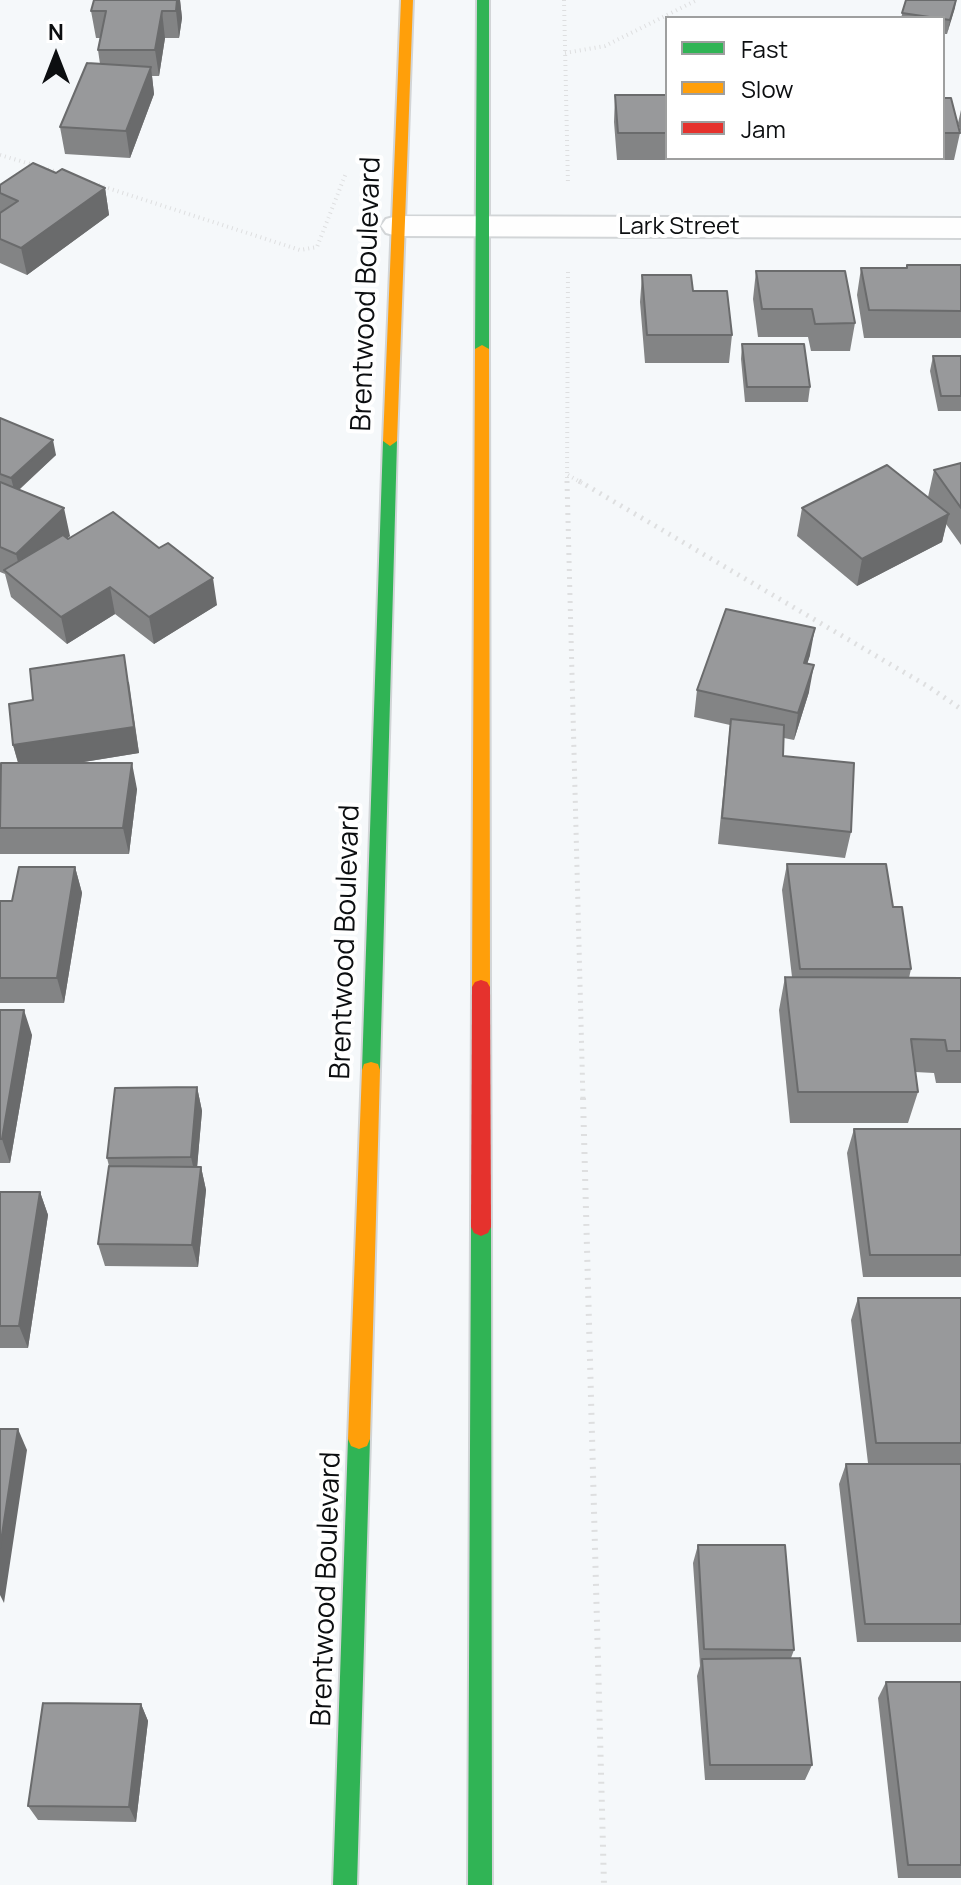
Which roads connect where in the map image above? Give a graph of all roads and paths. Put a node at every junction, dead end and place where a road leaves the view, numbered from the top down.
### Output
1 (407, 0) edge
2 (483, 0) edge
3 (564, 0) edge
4 (697, 0) edge
5 (565, 53) junction
6 (0, 155) edge
7 (397, 226) junction
8 (482, 227) junction
9 (566, 227) junction
10 (961, 228) edge
11 (317, 247) dead end
12 (567, 474) junction
13 (961, 709) edge
14 (345, 1885) edge
15 (480, 1885) edge
16 (604, 1885) edge

1 - 7 main road, Brentwood Boulevard
2 - 8 main road
3 - 5 path
4 - 5 path
5 - 9 path
6 - 11 path
7 - 8 street, Lark Street
7 - 14 main road, Brentwood Boulevard
8 - 9 street, Lark Street
8 - 15 main road
9 - 10 street, Lark Street
9 - 12 path
12 - 13 path
12 - 16 path

